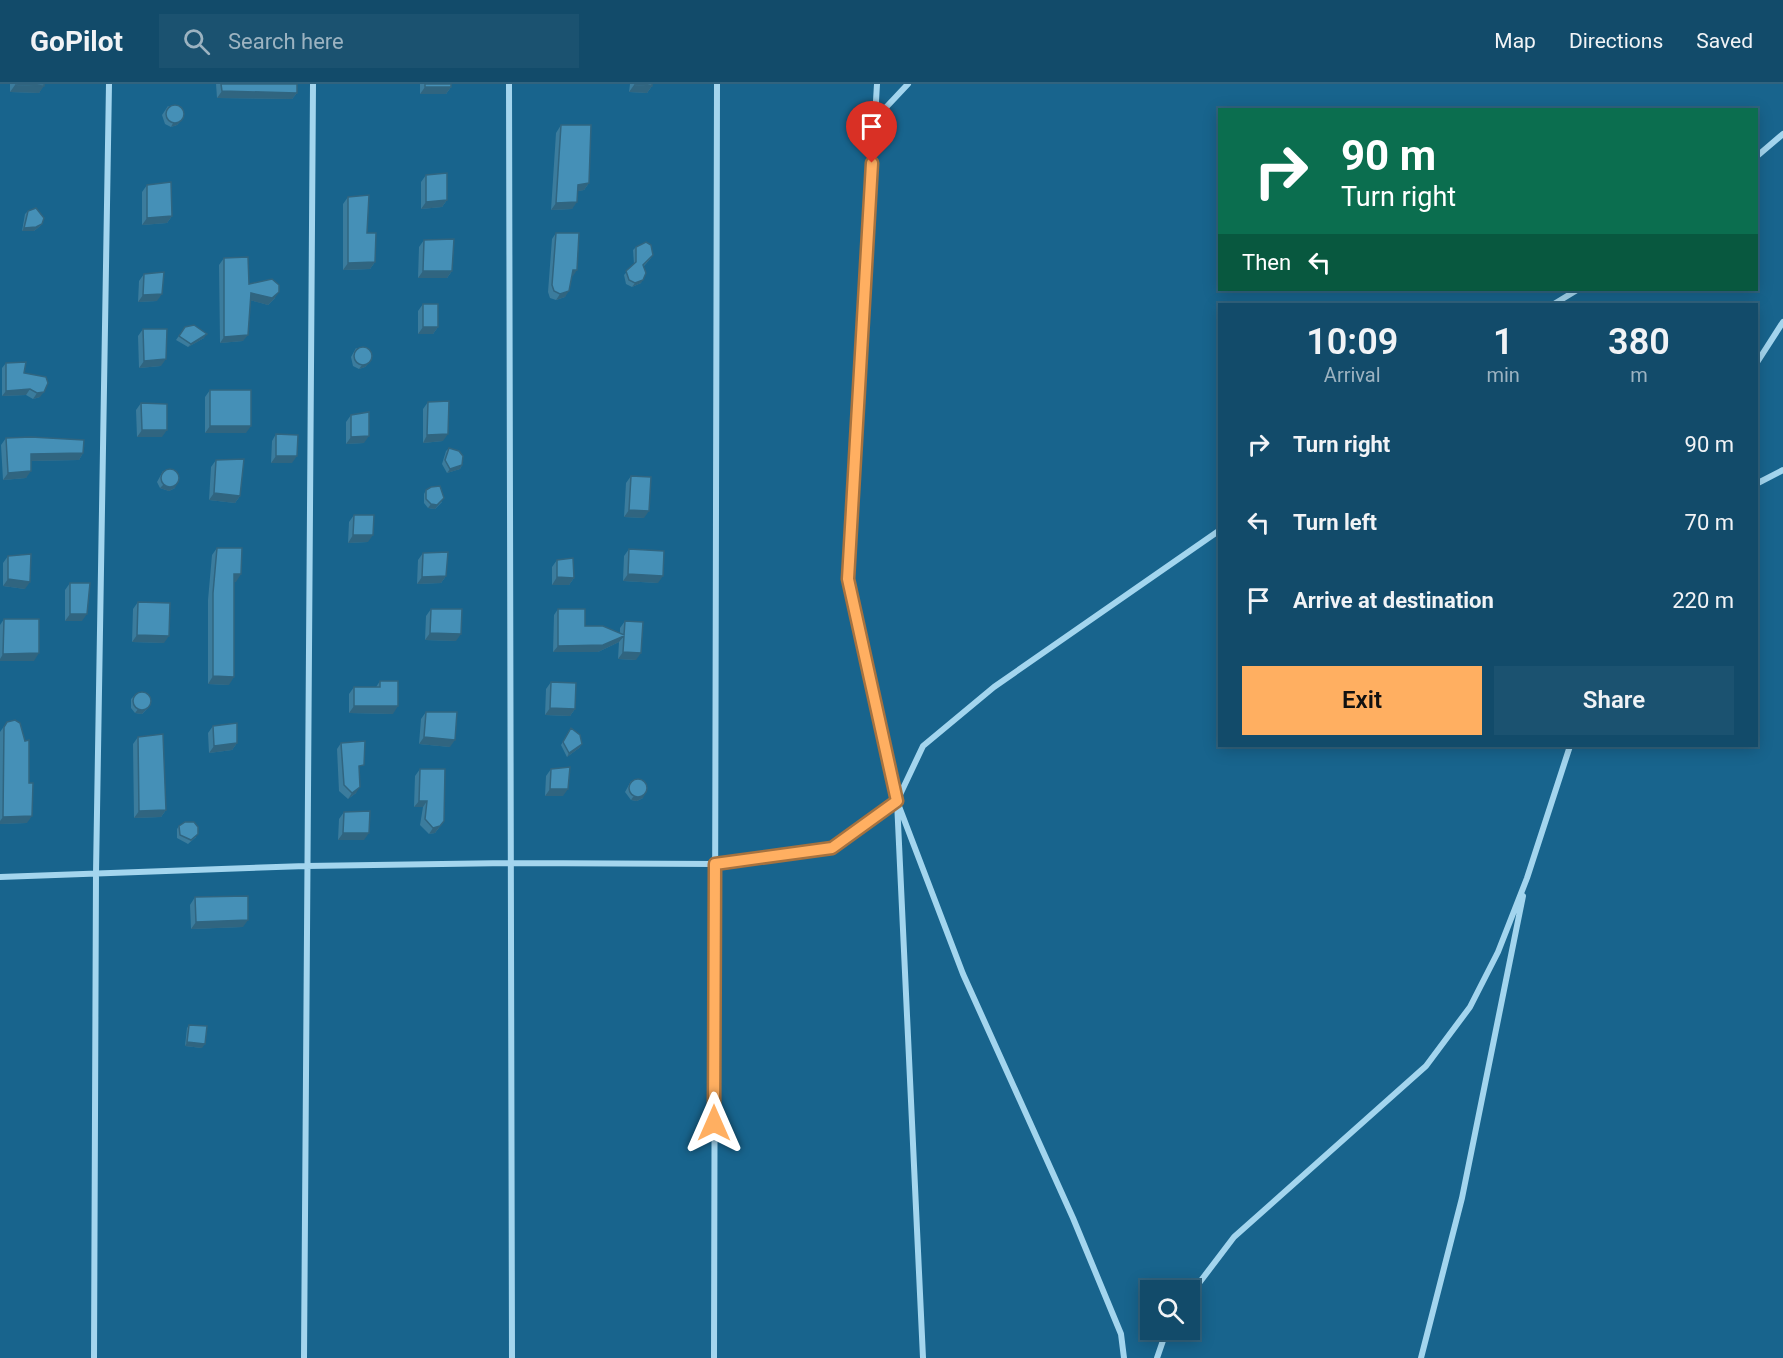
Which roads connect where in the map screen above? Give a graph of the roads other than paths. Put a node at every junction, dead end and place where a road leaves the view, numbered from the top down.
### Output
1 (109, 84) edge
2 (314, 84) edge
3 (509, 84) edge
4 (717, 84) edge
5 (877, 84) edge
6 (908, 84) edge
7 (875, 118) junction
8 (1783, 134) edge
9 (1758, 155) edge
10 (1575, 291) edge
11 (1556, 303) edge
12 (1783, 322) edge
13 (1758, 361) edge
14 (1783, 470) edge
15 (1758, 483) edge
16 (1218, 531) edge
17 (1570, 747) edge
18 (897, 801) junction
19 (512, 863) junction
20 (715, 864) junction
21 (306, 866) junction
22 (96, 873) junction
23 (0, 877) edge
24 (1527, 879) junction
25 (1200, 1282) edge
26 (1163, 1340) edge
27 (94, 1358) edge
28 (304, 1358) edge
29 (512, 1358) edge
30 (714, 1358) edge
31 (923, 1358) edge
32 (1124, 1358) edge
33 (1157, 1358) edge
34 (1420, 1358) edge

1 - 22 street
2 - 21 street
3 - 19 street
4 - 20 street
5 - 7 street
6 - 7 street
7 - 18 street
8 - 9 street
10 - 11 street
12 - 13 street
14 - 15 street
16 - 18 street
17 - 24 street
18 - 20 street
18 - 31 street
18 - 32 street
19 - 20 street
19 - 21 street
19 - 29 street
20 - 30 street
21 - 22 street
21 - 28 street
22 - 23 street
22 - 27 street
24 - 25 street
24 - 34 street
26 - 33 street

